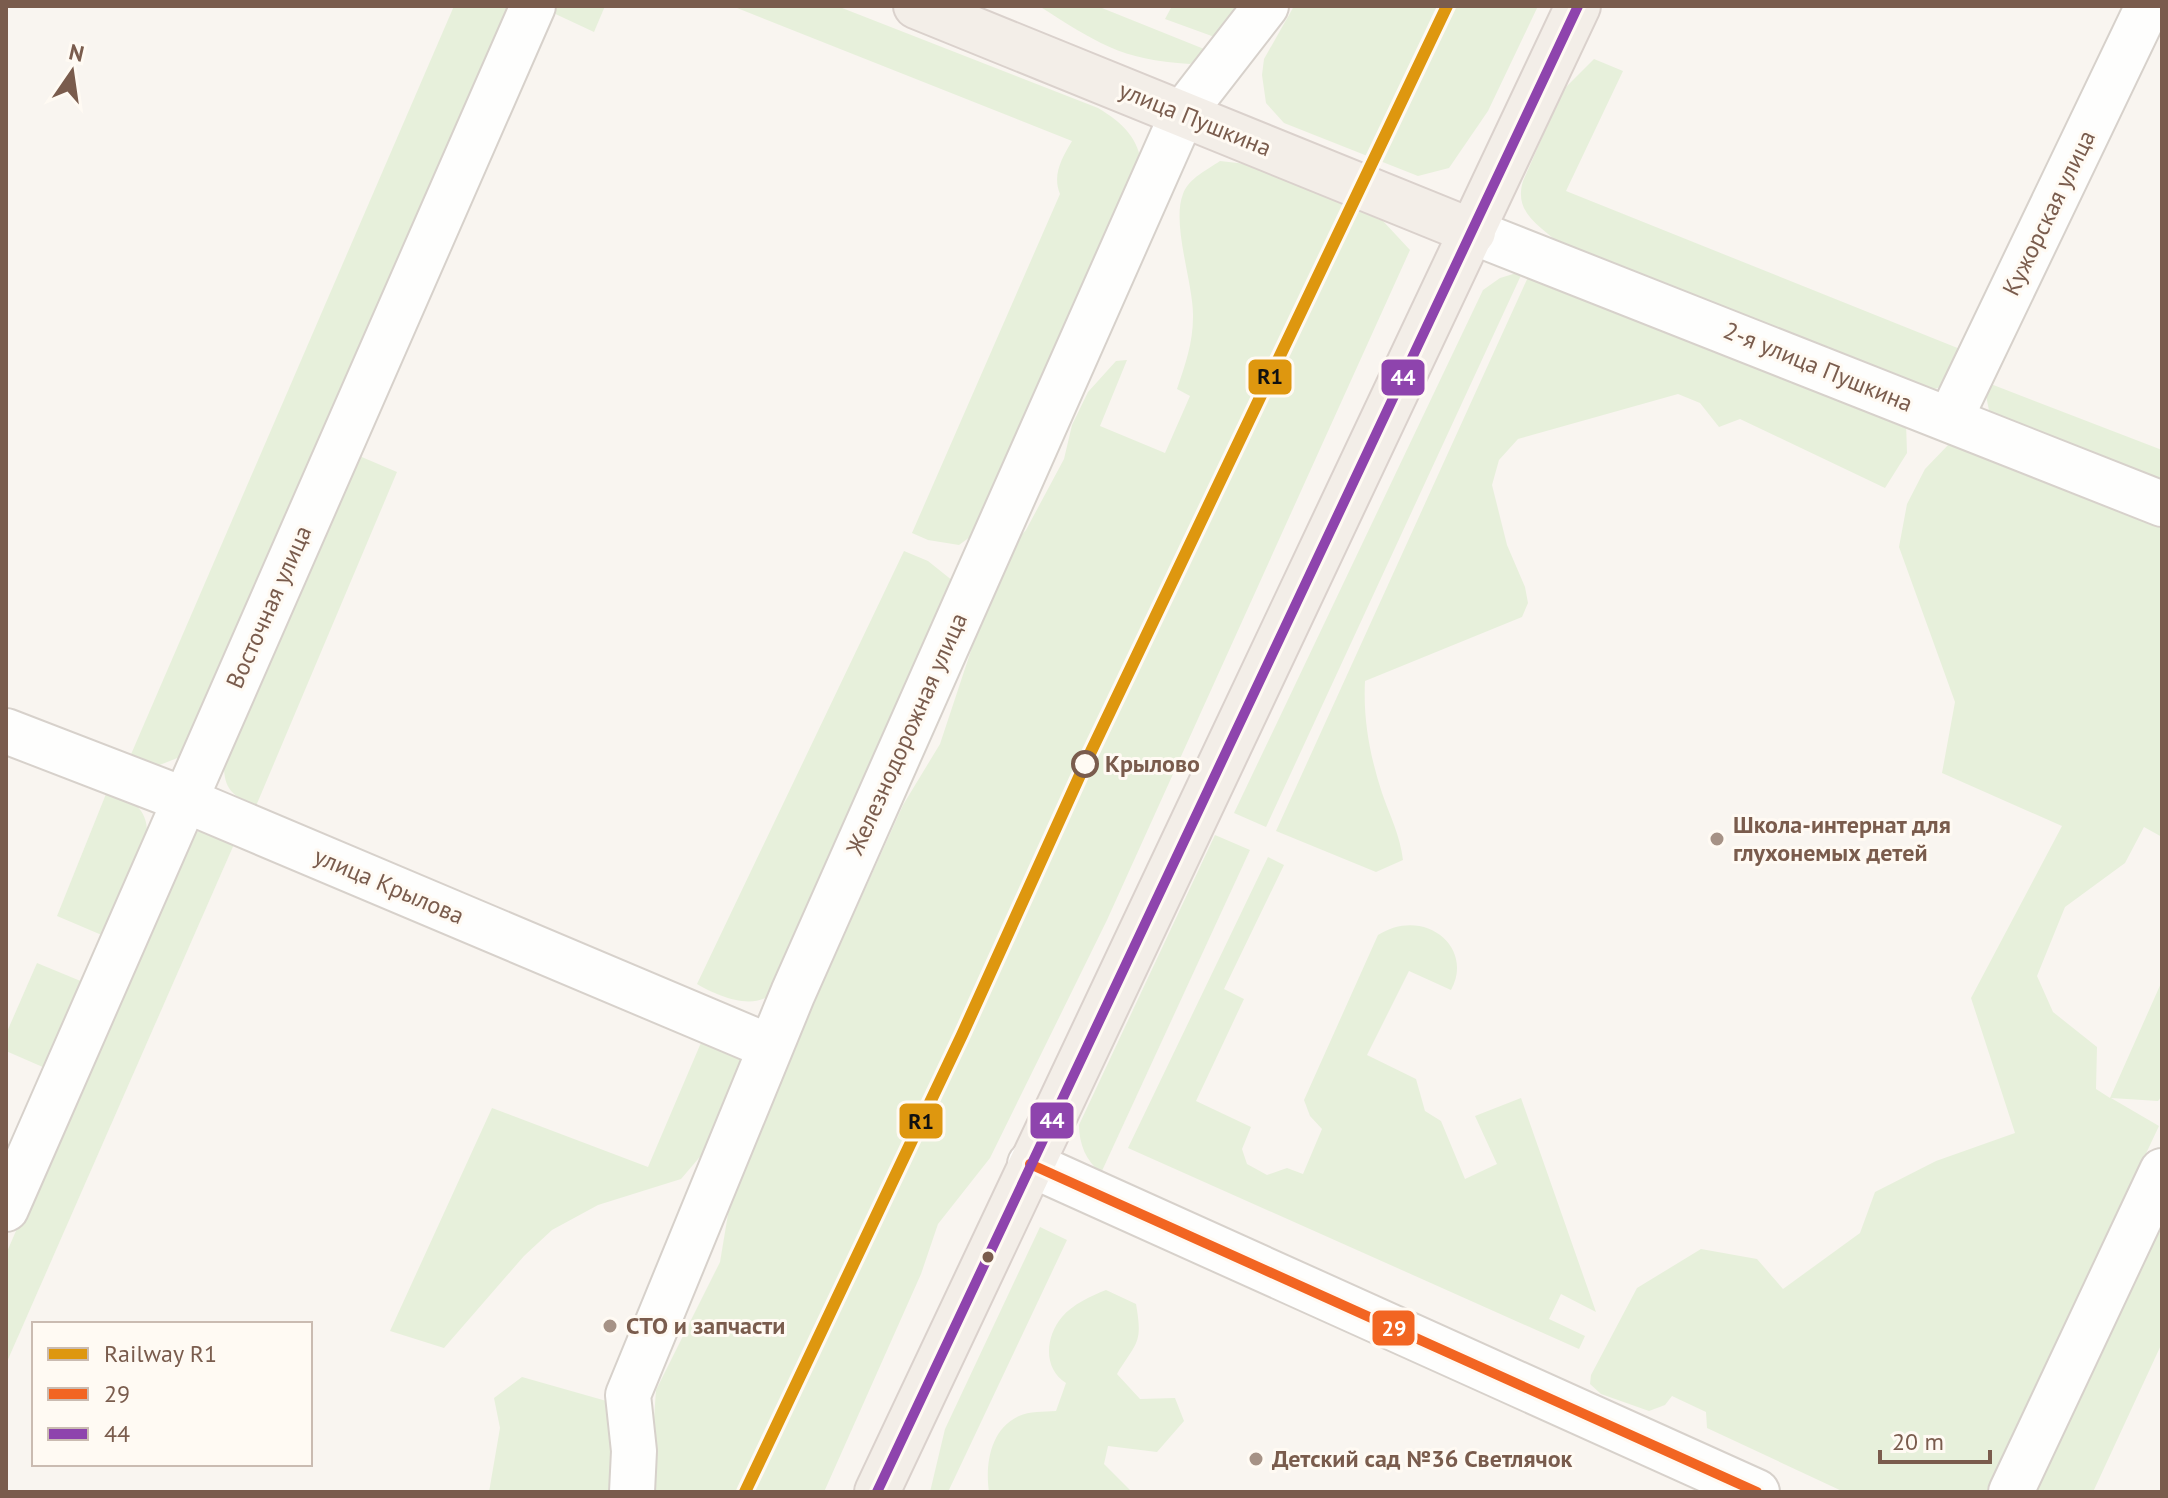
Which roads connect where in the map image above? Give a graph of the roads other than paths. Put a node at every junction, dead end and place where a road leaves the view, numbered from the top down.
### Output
1 (533, 6) edge
2 (916, 6) edge
3 (1266, 6) edge
4 (1578, 6) edge
5 (2148, 6) edge
6 (1183, 113) junction
7 (1473, 232) junction
8 (1950, 419) junction
9 (2162, 504) edge
10 (6, 731) edge
11 (185, 800) junction
12 (770, 1047) junction
13 (1030, 1164) junction
14 (2162, 1171) edge
15 (6, 1209) edge
16 (632, 1492) edge
17 (877, 1492) edge
18 (1757, 1492) edge
19 (2011, 1492) edge

1 - 11 street, Восточная улица
2 - 6 main road, улица Пушкина
3 - 6 street, Железнодорожная улица
4 - 7 main road
5 - 8 street, Кужорская улица
6 - 7 main road, улица Пушкина
6 - 12 street, Железнодорожная улица
7 - 8 street, 2-я улица Пушкина
7 - 13 main road
8 - 9 street, 2-я улица Пушкина
10 - 11 street, улица Крылова
11 - 12 street, улица Крылова
11 - 15 street, Восточная улица
12 - 16 street, Железнодорожная улица
13 - 17 main road
13 - 18 street
14 - 19 street

